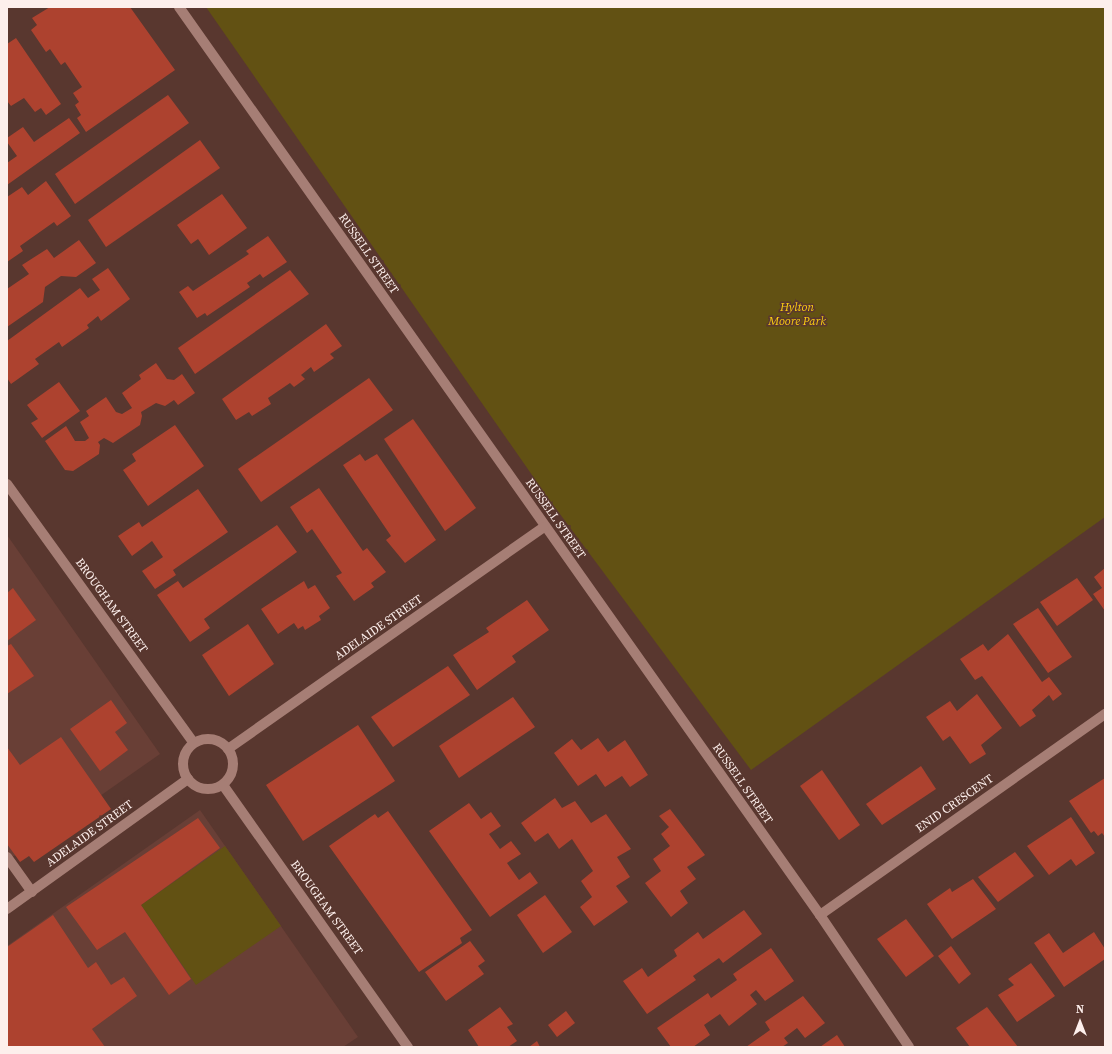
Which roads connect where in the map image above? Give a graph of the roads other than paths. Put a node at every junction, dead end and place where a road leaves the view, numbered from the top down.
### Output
1 (179, 7) edge
2 (7, 484) edge
3 (544, 527) junction
4 (1105, 714) edge
5 (194, 743) junction
6 (228, 749) junction
7 (188, 779) junction
8 (223, 785) junction
9 (7, 857) edge
10 (32, 892) junction
11 (7, 909) edge
12 (820, 915) junction
13 (408, 1047) edge
14 (909, 1047) edge

1 - 3 street, RUSSELL STREET
2 - 5 street, BROUGHAM STREET
3 - 6 street, ADELAIDE STREET
3 - 12 street, RUSSELL STREET
4 - 12 street, ENID CRESCENT
5 - 6 street
5 - 7 street
6 - 8 street
7 - 8 street
7 - 10 street, ADELAIDE STREET
8 - 13 street, BROUGHAM STREET
9 - 10 street
10 - 11 street, ADELAIDE STREET
12 - 14 street, RUSSELL STREET

